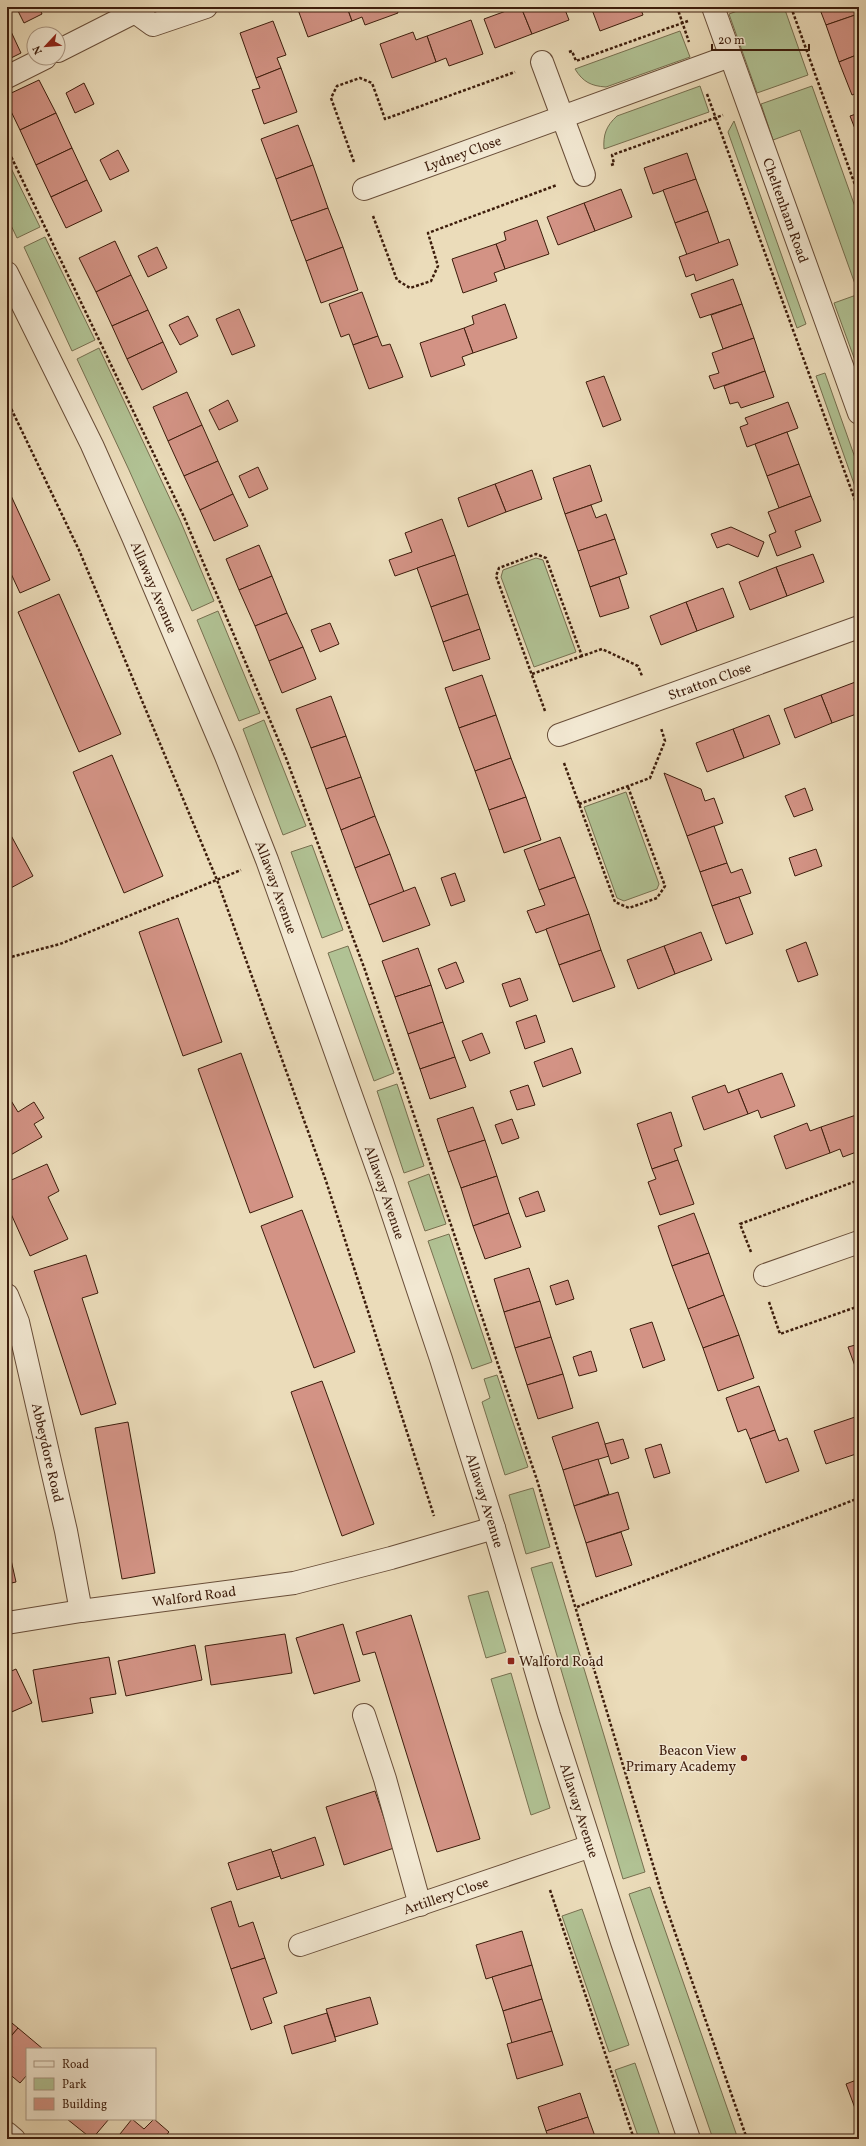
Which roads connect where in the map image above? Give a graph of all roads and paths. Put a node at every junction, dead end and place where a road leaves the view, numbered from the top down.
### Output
1 (206, 7) edge
2 (676, 7) edge
3 (713, 7) edge
4 (791, 7) edge
5 (134, 10) edge
6 (66, 47) edge
7 (730, 56) junction
8 (542, 62) dead end
9 (29, 66) edge
10 (698, 68) junction
11 (7, 77) edge
12 (563, 117) junction
13 (7, 148) edge
14 (584, 175) dead end
15 (364, 189) dead end
16 (859, 196) edge
17 (7, 273) edge
18 (7, 400) edge
19 (859, 413) edge
20 (859, 511) edge
21 (859, 627) edge
22 (582, 656) dead end
23 (532, 674) dead end
24 (559, 735) dead end
25 (628, 787) dead end
26 (579, 804) dead end
27 (267, 860) junction
28 (217, 880) junction
29 (7, 958) edge
30 (859, 1242) edge
31 (765, 1275) dead end
32 (7, 1295) edge
33 (859, 1498) edge
34 (494, 1528) junction
35 (443, 1543) junction
36 (577, 1607) junction
37 (80, 1611) junction
38 (7, 1623) edge
39 (364, 1715) dead end
40 (591, 1846) junction
41 (541, 1863) junction
42 (420, 1905) junction
43 (300, 1945) dead end
44 (7, 2133) edge
45 (14, 2139) edge
46 (634, 2139) edge
47 (689, 2139) edge
48 (747, 2139) edge

1 - 5 street
2 - 10 path
3 - 7 street, Cheltenham Road
4 - 16 path
5 - 6 street
7 - 10 street, Lydney Close
7 - 19 street, Cheltenham Road
8 - 12 street
9 - 11 street
10 - 12 street, Lydney Close
10 - 20 path
12 - 14 street
12 - 15 street, Lydney Close
13 - 36 path
17 - 27 street, Allaway Avenue
18 - 28 path
21 - 24 street, Stratton Close
22 - 23 path
25 - 26 path
27 - 28 path
27 - 34 street, Allaway Avenue
28 - 29 path
28 - 35 path
30 - 31 street
32 - 37 street, Abbeydore Road
33 - 36 path
34 - 35 street, Walford Road
34 - 40 street, Allaway Avenue
35 - 37 street, Walford Road
36 - 48 path
37 - 38 street, Walford Road
39 - 42 street
40 - 41 street, Artillery Close
40 - 47 street, Allaway Avenue
41 - 42 street, Artillery Close
41 - 46 path
42 - 43 street, Artillery Close
44 - 45 street

